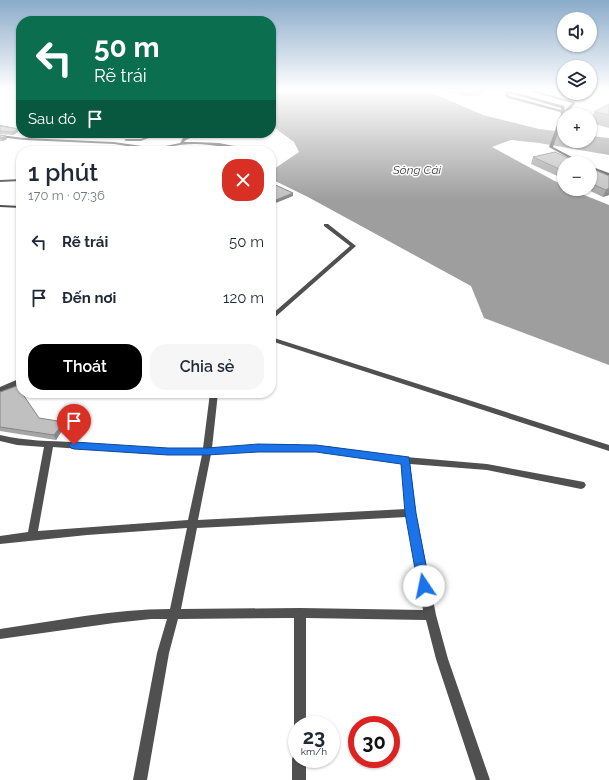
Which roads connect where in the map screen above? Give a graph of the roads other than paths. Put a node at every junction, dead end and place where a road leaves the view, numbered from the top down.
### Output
1 (2, 126) edge
2 (16, 129) edge
3 (557, 131) edge
4 (0, 136) edge
5 (16, 138) edge
6 (16, 138) edge
7 (77, 138) edge
8 (148, 138) edge
9 (186, 138) edge
10 (182, 143) junction
11 (132, 146) edge
12 (170, 146) edge
13 (230, 146) edge
14 (567, 156) edge
15 (597, 170) edge
16 (609, 175) edge
17 (16, 180) edge
18 (0, 181) edge
19 (0, 206) edge
20 (16, 207) edge
21 (326, 225) dead end
22 (276, 314) edge
23 (276, 341) edge
24 (16, 383) edge
25 (0, 390) edge
26 (213, 398) edge
27 (0, 438) edge
28 (49, 443) junction
29 (609, 448) edge
30 (207, 452) junction
31 (405, 460) junction
32 (581, 485) dead end
33 (411, 513) junction
34 (193, 523) junction
35 (32, 535) junction
36 (0, 540) edge
37 (300, 613) junction
38 (174, 614) junction
39 (430, 615) junction
40 (0, 634) edge
41 (300, 716) edge
42 (299, 768) edge
43 (140, 780) edge
44 (299, 780) edge
45 (483, 780) edge

1 - 2 lane
3 - 14 lane
4 - 5 lane
6 - 11 lane
7 - 8 lane
9 - 10 lane
10 - 12 lane
10 - 13 lane
15 - 16 lane
17 - 18 lane
19 - 20 lane
21 - 22 lane
23 - 29 lane
24 - 25 street
26 - 30 street
27 - 28 street
28 - 30 street
28 - 35 street
30 - 31 street
30 - 34 street
31 - 32 street
31 - 33 street
33 - 34 street
33 - 39 street
34 - 35 street
34 - 38 street
35 - 36 street
37 - 38 street
37 - 39 street
37 - 41 street
38 - 40 street
38 - 43 street
39 - 45 street
42 - 44 street

